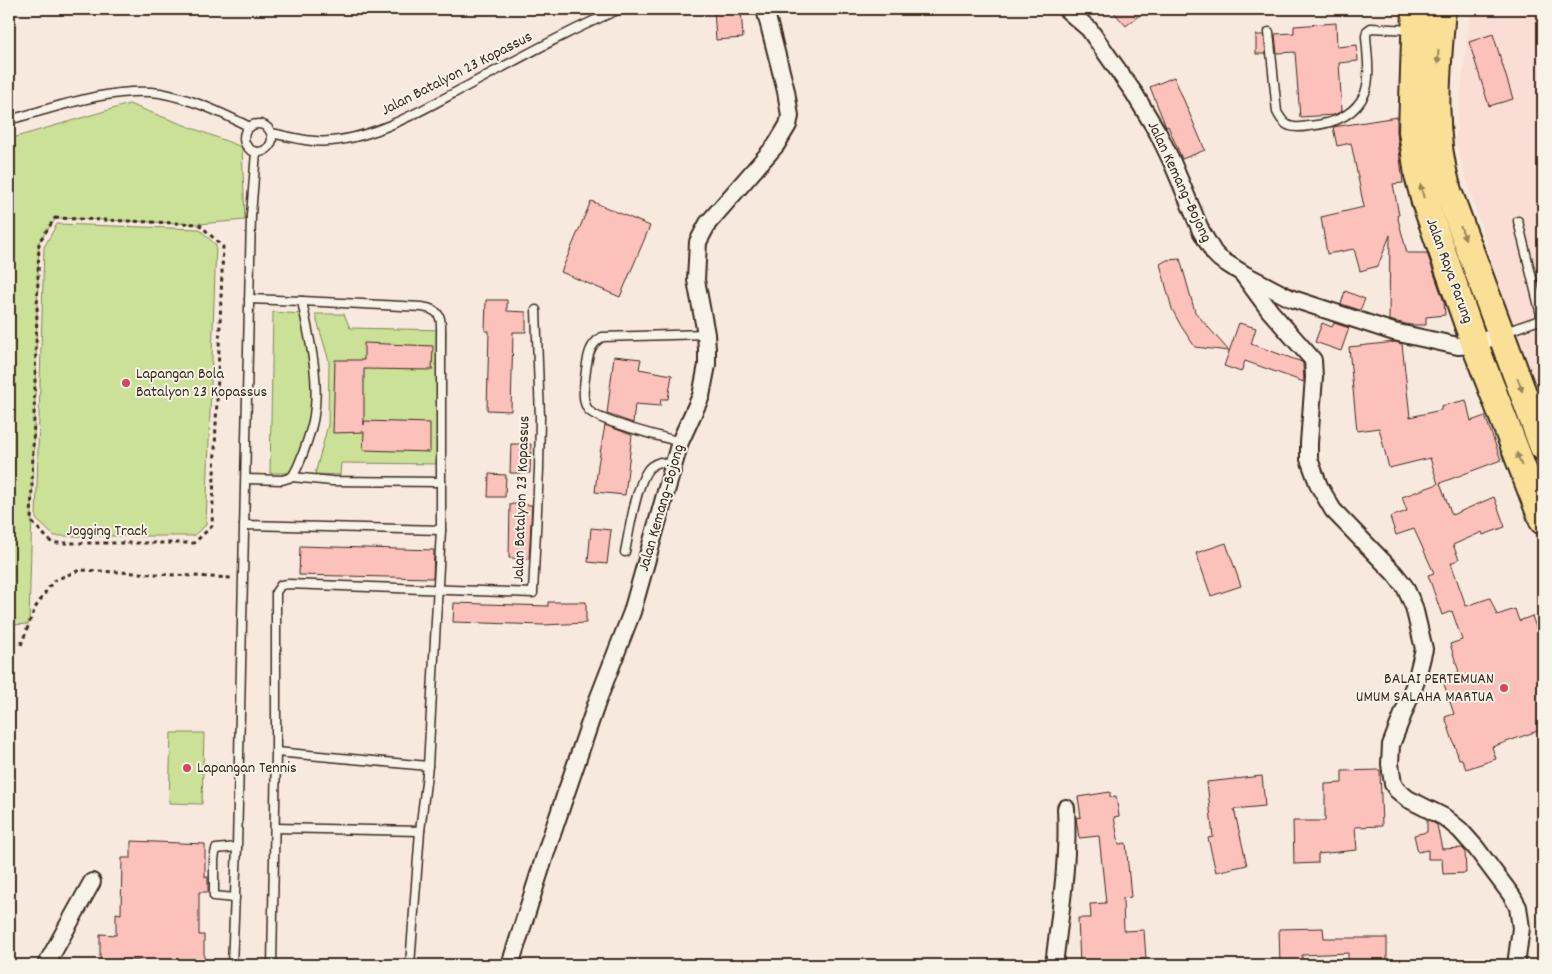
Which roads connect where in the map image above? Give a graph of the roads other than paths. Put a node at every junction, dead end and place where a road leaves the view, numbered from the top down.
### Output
1 (620, 9) edge
2 (765, 9) edge
3 (1066, 9) edge
4 (1442, 9) edge
5 (1415, 19) edge
6 (1269, 32) dead end
7 (9, 120) edge
8 (250, 127) junction
9 (271, 133) junction
10 (256, 152) junction
11 (1518, 221) dead end
12 (1242, 273) junction
13 (249, 299) junction
14 (302, 301) junction
15 (536, 310) dead end
16 (1543, 319) edge
17 (706, 334) junction
18 (1501, 334) junction
19 (1476, 345) junction
20 (680, 442) junction
21 (1543, 447) edge
22 (672, 466) junction
23 (292, 477) junction
24 (246, 479) junction
25 (441, 482) junction
26 (1543, 521) edge
27 (244, 525) junction
28 (441, 530) junction
29 (625, 552) dead end
30 (437, 590) junction
31 (276, 752) junction
32 (428, 766) junction
33 (1066, 808) dead end
34 (275, 828) junction
35 (420, 831) junction
36 (237, 847) junction
37 (92, 882) dead end
38 (235, 898) junction
39 (46, 965) edge
40 (232, 965) edge
41 (272, 965) edge
42 (410, 965) edge
43 (510, 965) edge
44 (1054, 965) edge
45 (1516, 965) edge

1 - 9 lane, Jalan Batalyon 23 Kopassus
2 - 17 street, Jalan Kemang–Bojong
3 - 12 street, Jalan Kemang–Bojong
4 -> 18 highway, Jalan Raya Parung
5 - 6 lane
19 -> 5 highway, Jalan Raya Parung
7 - 8 lane
8 - 9 lane
8 - 10 lane
9 - 10 lane
10 - 13 lane
11 - 16 lane
12 - 19 street, Jalan Kemang–Bojong
12 - 45 street
13 - 14 lane
13 - 24 lane
14 - 23 lane
14 - 25 lane
15 - 30 lane, Jalan Batalyon 23 Kopassus
16 - 18 lane
17 - 20 street, Jalan Kemang–Bojong
17 - 20 lane
18 - 19 street, Jalan Kemang–Bojong
18 -> 21 highway, Jalan Raya Parung
26 -> 19 highway, Jalan Raya Parung
20 - 22 street, Jalan Kemang–Bojong
22 - 29 lane
22 - 43 street, Jalan Kemang–Bojong
23 - 24 lane
23 - 25 lane
24 - 27 lane
25 - 28 lane
27 - 28 lane
27 - 36 lane
28 - 30 lane
30 - 31 lane, Jalan Batalyon 23 Kopassus
30 - 32 lane
31 - 32 lane
31 - 34 lane, Jalan Batalyon 23 Kopassus
32 - 35 lane
33 - 44 street
34 - 35 lane
34 - 41 lane, Jalan Batalyon 23 Kopassus
35 - 42 lane
36 - 38 lane
36 - 38 lane
37 - 39 street
38 - 40 lane

